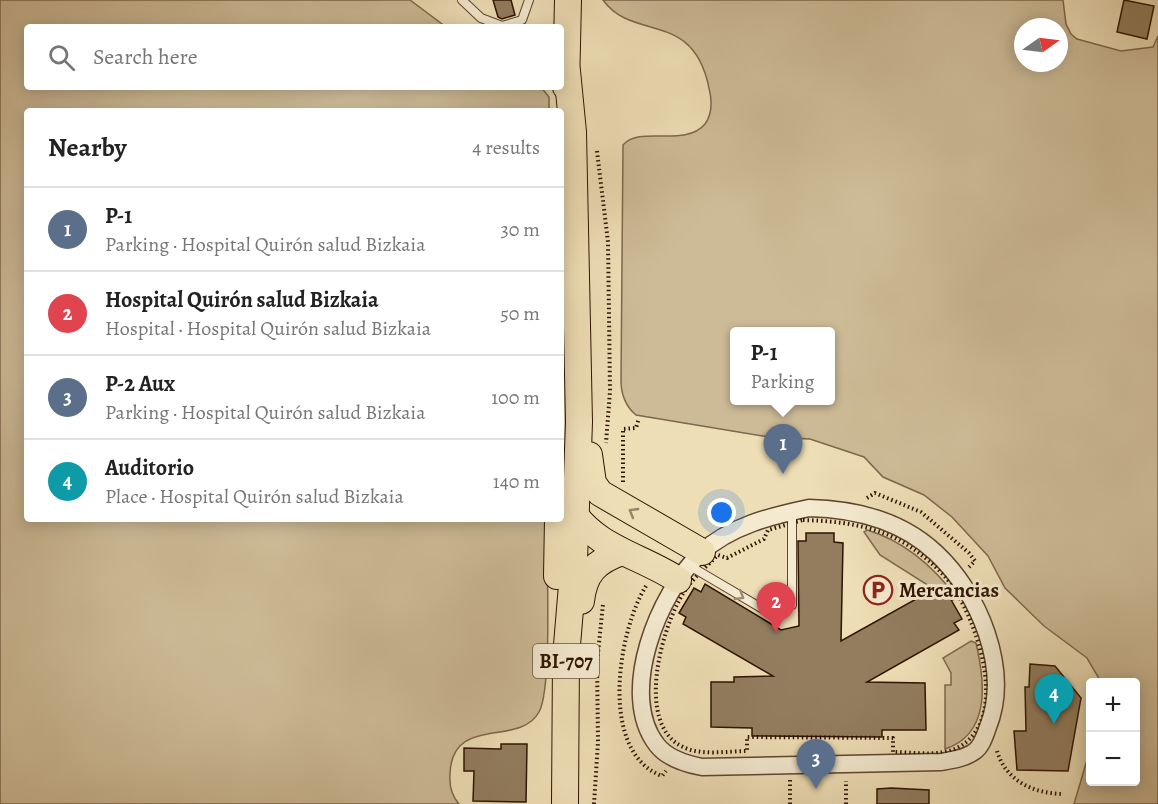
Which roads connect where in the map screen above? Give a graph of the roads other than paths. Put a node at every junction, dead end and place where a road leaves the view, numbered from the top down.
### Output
1 (462, 0) edge
2 (529, 0) edge
3 (568, 0) edge
4 (497, 24) edge
5 (509, 24) edge
6 (567, 71) junction
7 (564, 116) edge
8 (574, 193) junction
9 (564, 334) edge
10 (792, 517) junction
11 (567, 519) edge
12 (662, 528) junction
13 (630, 555) junction
14 (692, 568) junction
15 (554, 804) edge
16 (565, 804) edge

1 - 4 lane
2 - 5 lane
3 - 6 main road, BI-707
6 - 7 main road, BI-707
6 - 8 main road, BI-707
8 - 11 main road, BI-707
12 -> 8 main road
9 - 11 main road
10 - 14 street
14 -> 10 lane
10 - 14 street
11 - 13 main road
11 - 15 main road, BI-707
11 - 16 main road, BI-707
12 - 13 main road
12 - 14 main road
13 - 14 main road
13 - 16 main road

